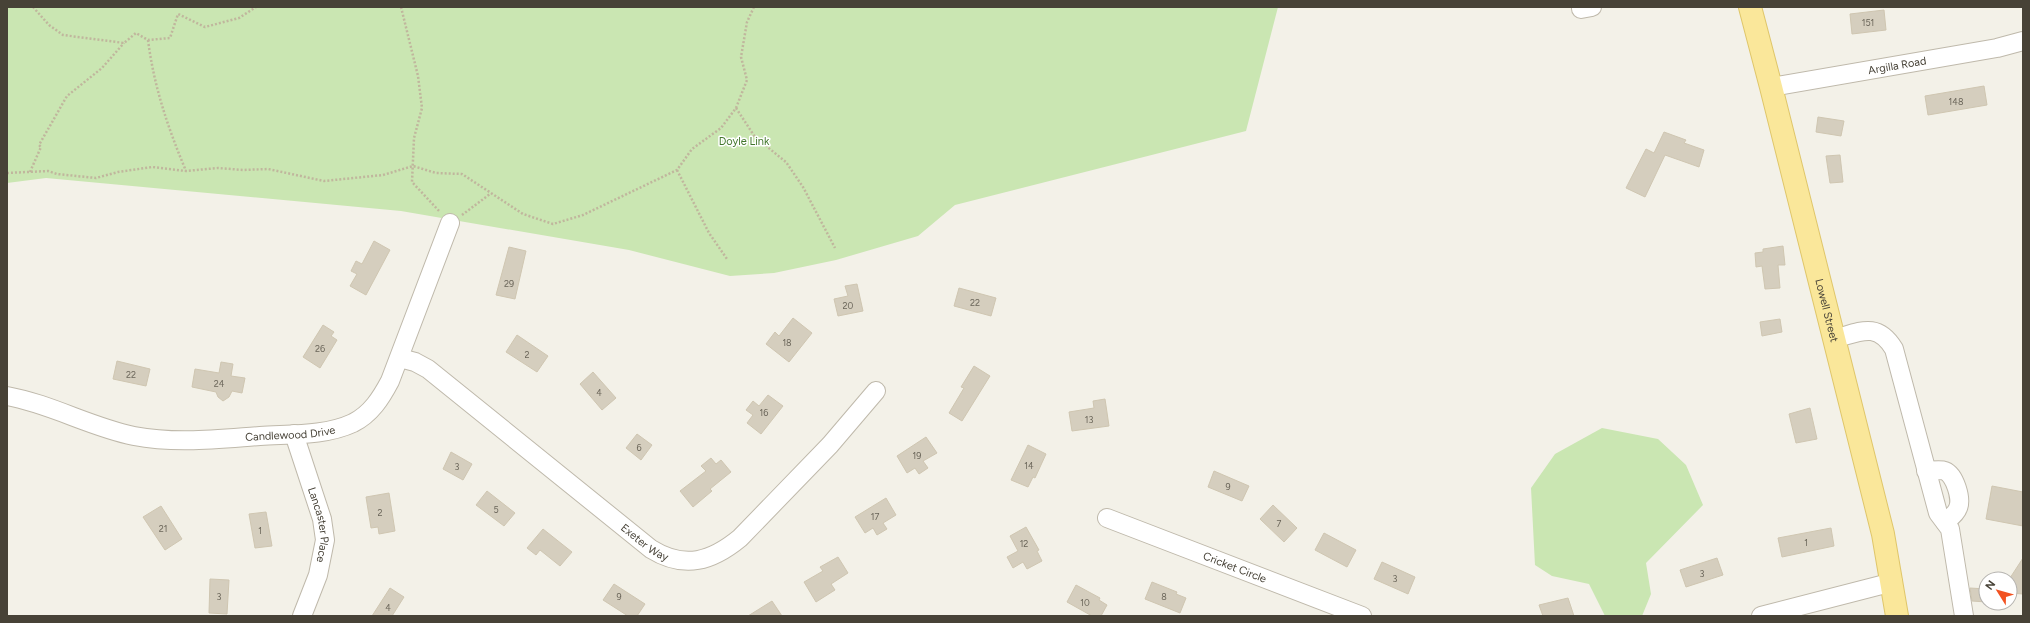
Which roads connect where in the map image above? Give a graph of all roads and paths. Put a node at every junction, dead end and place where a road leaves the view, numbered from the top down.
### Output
1 (33, 7) edge
2 (401, 7) edge
3 (754, 7) edge
4 (1581, 7) edge
5 (1592, 7) edge
6 (1750, 7) edge
7 (254, 8) edge
8 (148, 40) junction
9 (2023, 41) edge
10 (124, 42) junction
11 (1771, 87) junction
12 (736, 108) junction
13 (413, 166) junction
14 (677, 170) junction
15 (30, 172) junction
16 (186, 172) junction
17 (7, 173) edge
18 (490, 194) junction
19 (450, 223) junction
20 (835, 248) dead end
21 (727, 259) dead end
22 (1834, 339) junction
23 (400, 358) junction
24 (876, 391) dead end
25 (7, 396) edge
26 (294, 434) junction
27 (1926, 470) junction
28 (1107, 518) dead end
29 (1945, 522) junction
30 (1892, 582) junction
31 (302, 616) edge
32 (1362, 616) edge
33 (1761, 616) edge
34 (1897, 616) edge
35 (1964, 616) edge

1 - 10 path
2 - 13 path
3 - 12 path
4 - 5 street
6 - 11 main road, Lowell Street
7 - 8 path
8 - 10 path
8 - 16 path
9 - 11 street, Argilla Road
10 - 15 path
11 - 22 main road, Lowell Street
12 - 14 path
12 - 20 path
13 - 16 path
13 - 18 path
13 - 19 path
14 - 18 path
14 - 21 path
15 - 16 path
15 - 17 path
18 - 19 path
19 - 23 street, Candlewood Drive
22 - 27 street
22 - 30 main road, Lowell Street
23 - 24 street, Exeter Way
23 - 26 street, Candlewood Drive
25 - 26 street, Candlewood Drive
26 - 31 street, Lancaster Place
27 - 29 street
27 - 29 street
28 - 32 street, Cricket Circle
29 - 35 street
30 - 33 street
30 - 34 main road, Lowell Street

